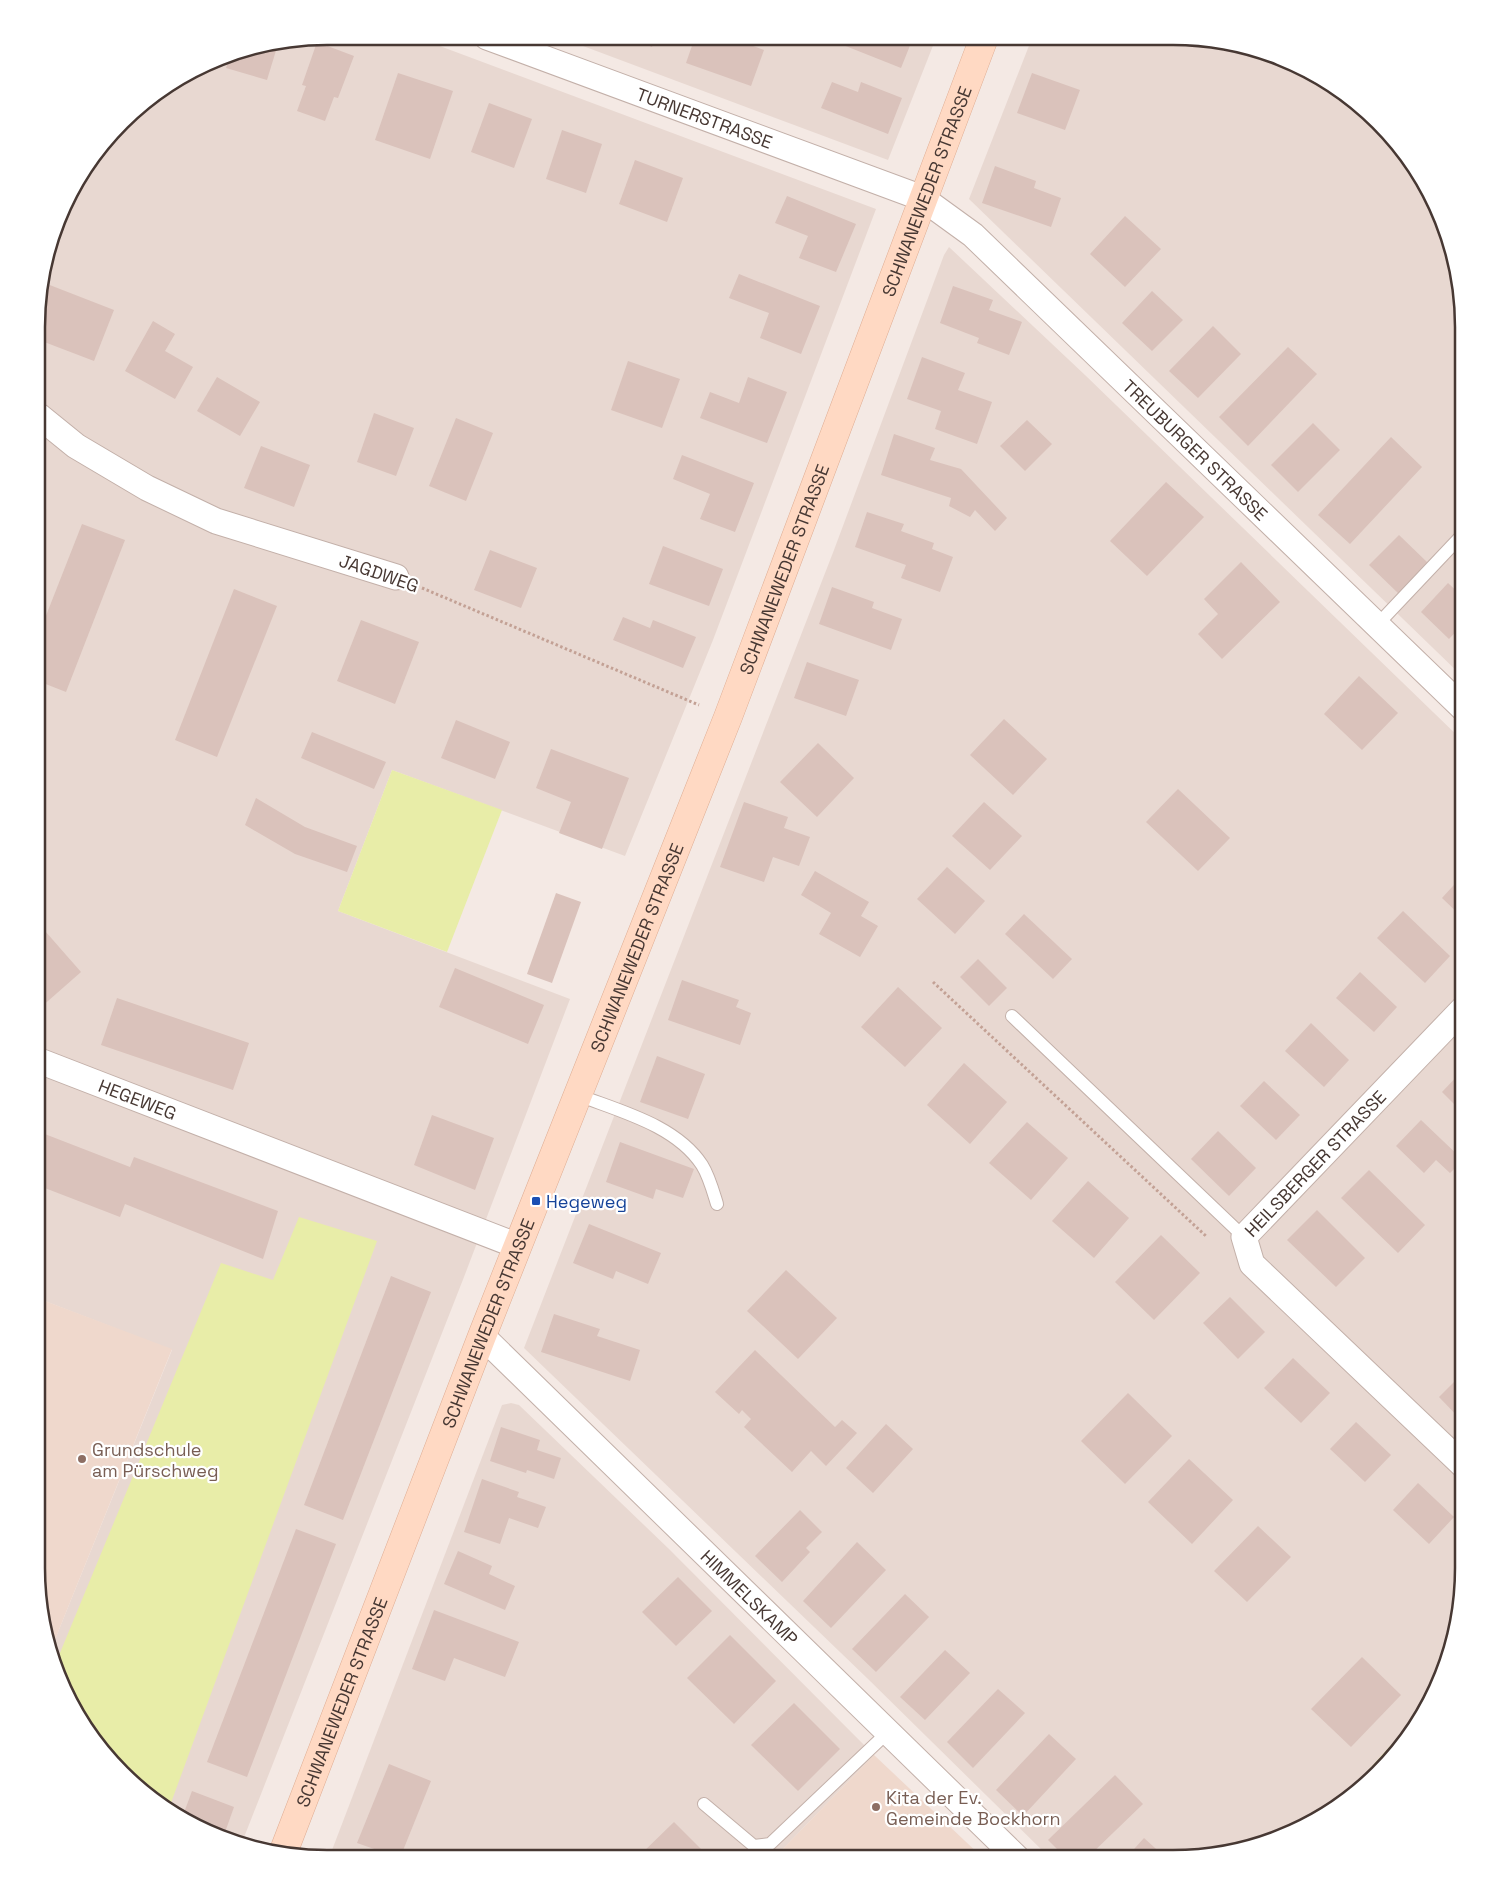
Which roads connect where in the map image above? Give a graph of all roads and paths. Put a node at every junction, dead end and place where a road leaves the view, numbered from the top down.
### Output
1 (509, 45) edge
2 (981, 45) edge
3 (922, 198) junction
4 (45, 422) edge
5 (1455, 543) edge
6 (396, 577) joint
7 (1377, 625) junction
8 (1455, 700) edge
9 (728, 717) junction
10 (933, 982) dead end
11 (1012, 1016) dead end
12 (1455, 1017) edge
13 (45, 1063) edge
14 (578, 1095) junction
15 (717, 1204) dead end
16 (1244, 1237) junction
17 (518, 1246) junction
18 (482, 1336) junction
19 (1455, 1457) edge
20 (888, 1732) junction
21 (704, 1804) dead end
22 (284, 1847) edge
23 (1009, 1850) edge

1 - 3 street, TURNERSTRASSE
2 - 3 main road, SCHWANEWEDER STRASSE
3 - 7 street, TREUBURGER STRASSE
3 - 9 main road, SCHWANEWEDER STRASSE
4 - 6 street, JAGDWEG
5 - 7 lane
6 - 9 path, JAGDWEG
7 - 8 street, TREUBURGER STRASSE
9 - 14 main road, SCHWANEWEDER STRASSE
10 - 16 path
11 - 16 lane
12 - 16 street, HEILSBERGER STRASSE
13 - 17 street, HEGEWEG
14 - 15 lane
14 - 17 main road, SCHWANEWEDER STRASSE
16 - 19 street, HEILSBERGER STRASSE
17 - 18 main road, SCHWANEWEDER STRASSE
18 - 20 street, HIMMELSKAMP
18 - 22 main road, SCHWANEWEDER STRASSE
20 - 21 lane
20 - 23 street, HIMMELSKAMP

